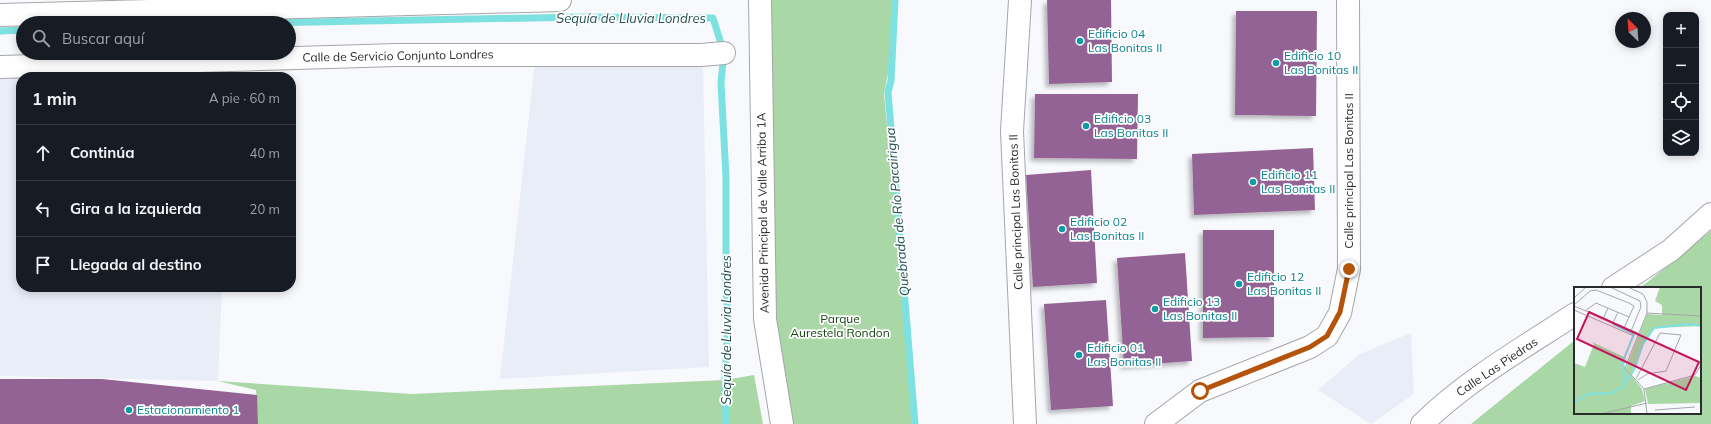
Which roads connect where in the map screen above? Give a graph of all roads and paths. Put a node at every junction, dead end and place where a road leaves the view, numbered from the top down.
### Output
1 (551, 0) edge
2 (760, 0) edge
3 (1020, 0) edge
4 (1348, 0) edge
5 (374, 3) edge
6 (218, 5) edge
7 (0, 15) edge
8 (724, 53) dead end
9 (296, 58) edge
10 (232, 60) edge
11 (0, 67) edge
12 (1711, 214) edge
13 (1615, 287) edge
14 (1574, 315) edge
15 (782, 424) edge
16 (1025, 424) edge
17 (1156, 424) edge
18 (1422, 424) edge

1 - 5 street
2 - 15 street, Avenida Principal de Valle Arriba 1A
3 - 16 street, Calle principal Las Bonitas II
4 - 17 street, Calle principal Las Bonitas II
5 - 6 street
6 - 7 street
8 - 9 street, Calle de Servicio Conjunto Londres
10 - 11 street, Calle de Servicio Conjunto Londres
12 - 13 street
14 - 18 street, Calle Las Piedras

